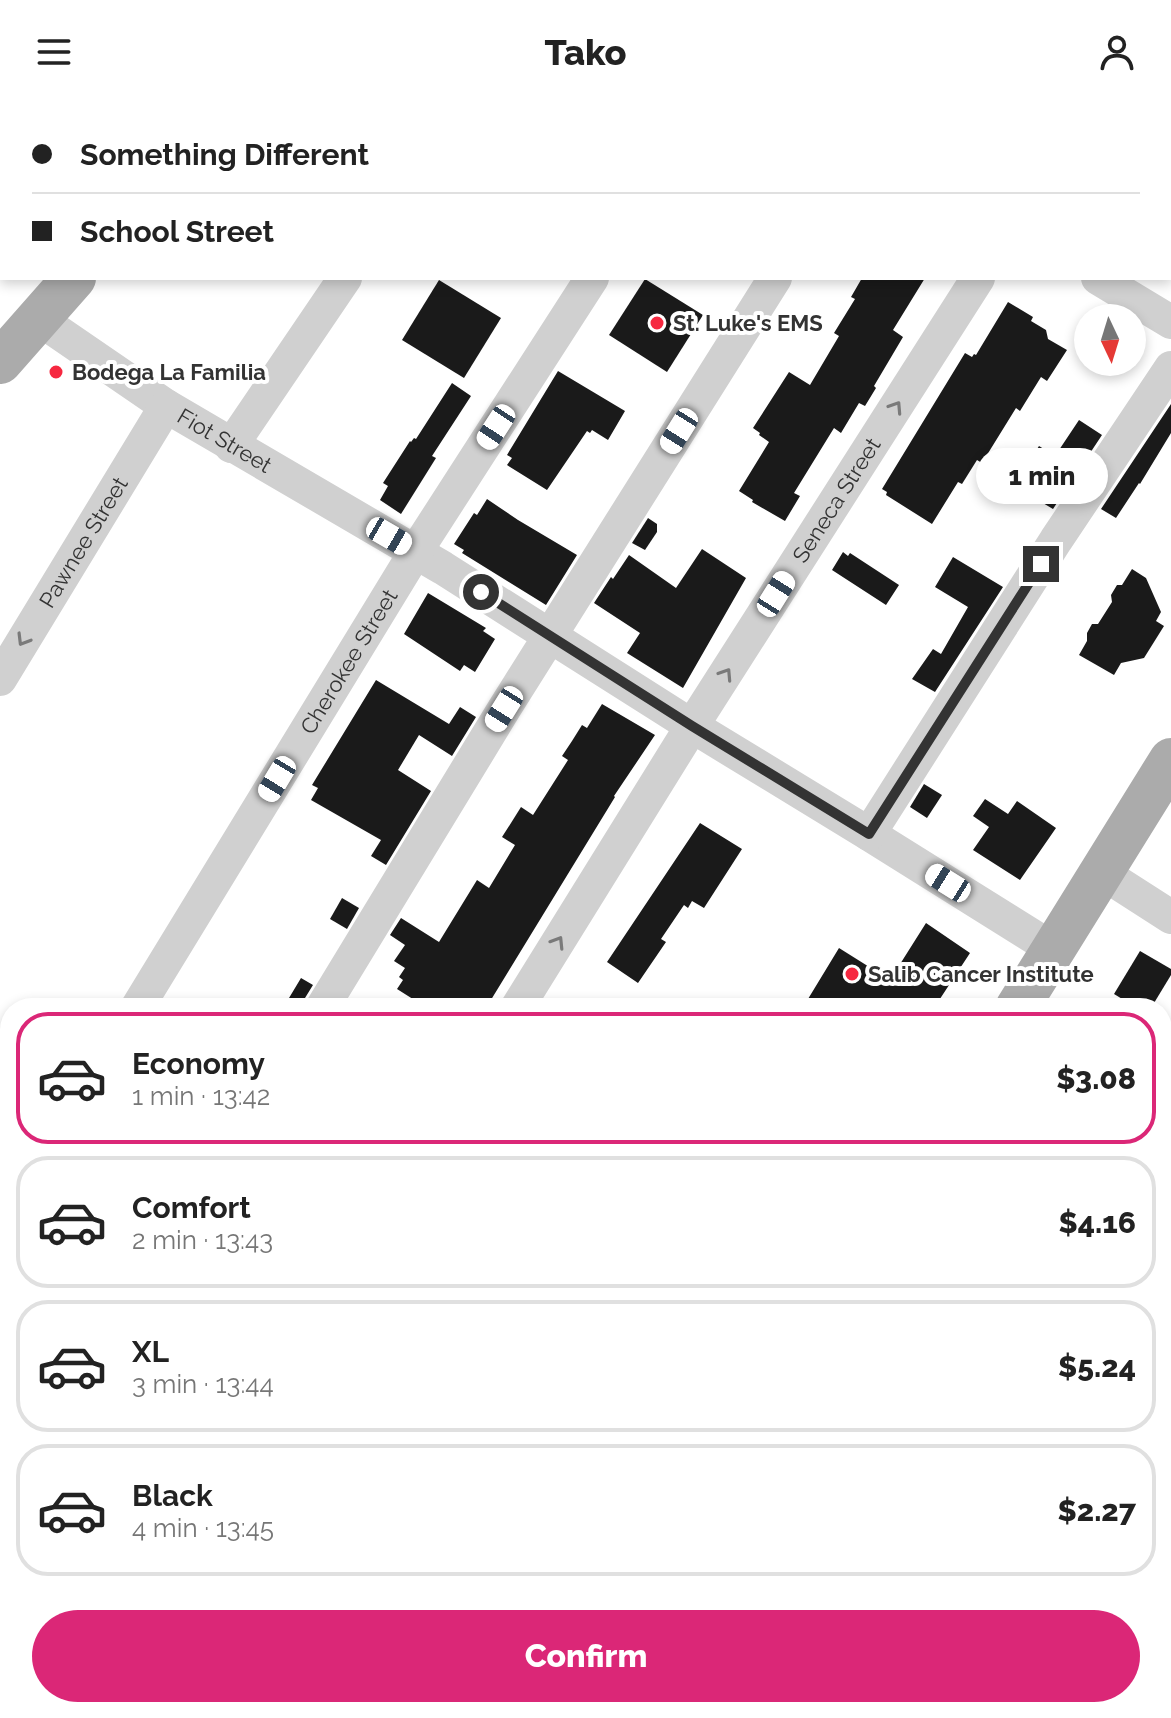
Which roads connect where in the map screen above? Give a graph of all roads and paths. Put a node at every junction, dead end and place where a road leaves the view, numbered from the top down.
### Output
1 (72, 280) edge
2 (344, 280) edge
3 (591, 280) edge
4 (774, 280) edge
5 (977, 280) edge
6 (1101, 280) edge
7 (39, 319) junction
8 (1171, 322) edge
9 (0, 362) edge
10 (1171, 368) edge
11 (166, 406) junction
12 (231, 446) junction
13 (416, 551) junction
14 (550, 635) junction
15 (0, 679) edge
16 (692, 726) junction
17 (1171, 760) edge
18 (869, 834) junction
19 (1101, 872) junction
20 (1171, 917) edge
21 (1053, 949) junction
22 (143, 998) edge
23 (328, 998) edge
24 (523, 998) edge
25 (1023, 998) edge

1 - 7 main road
2 - 12 street
3 - 13 street, Cherokee Street
4 - 14 street
16 -> 5 street, Seneca Street
6 - 8 street
7 - 9 main road
7 - 11 street, Fiot Street
10 - 18 street
11 - 12 street, Fiot Street
11 -> 15 street, Pawnee Street
12 - 13 street, Fiot Street
13 - 14 street, Fiot Street
13 - 22 street, Cherokee Street
14 - 16 street, Fiot Street
14 - 23 street
16 - 18 street, Fiot Street
24 -> 16 street, Seneca Street
17 - 19 main road
18 - 21 street, Fiot Street
19 - 20 street
19 - 21 main road
21 - 25 main road

